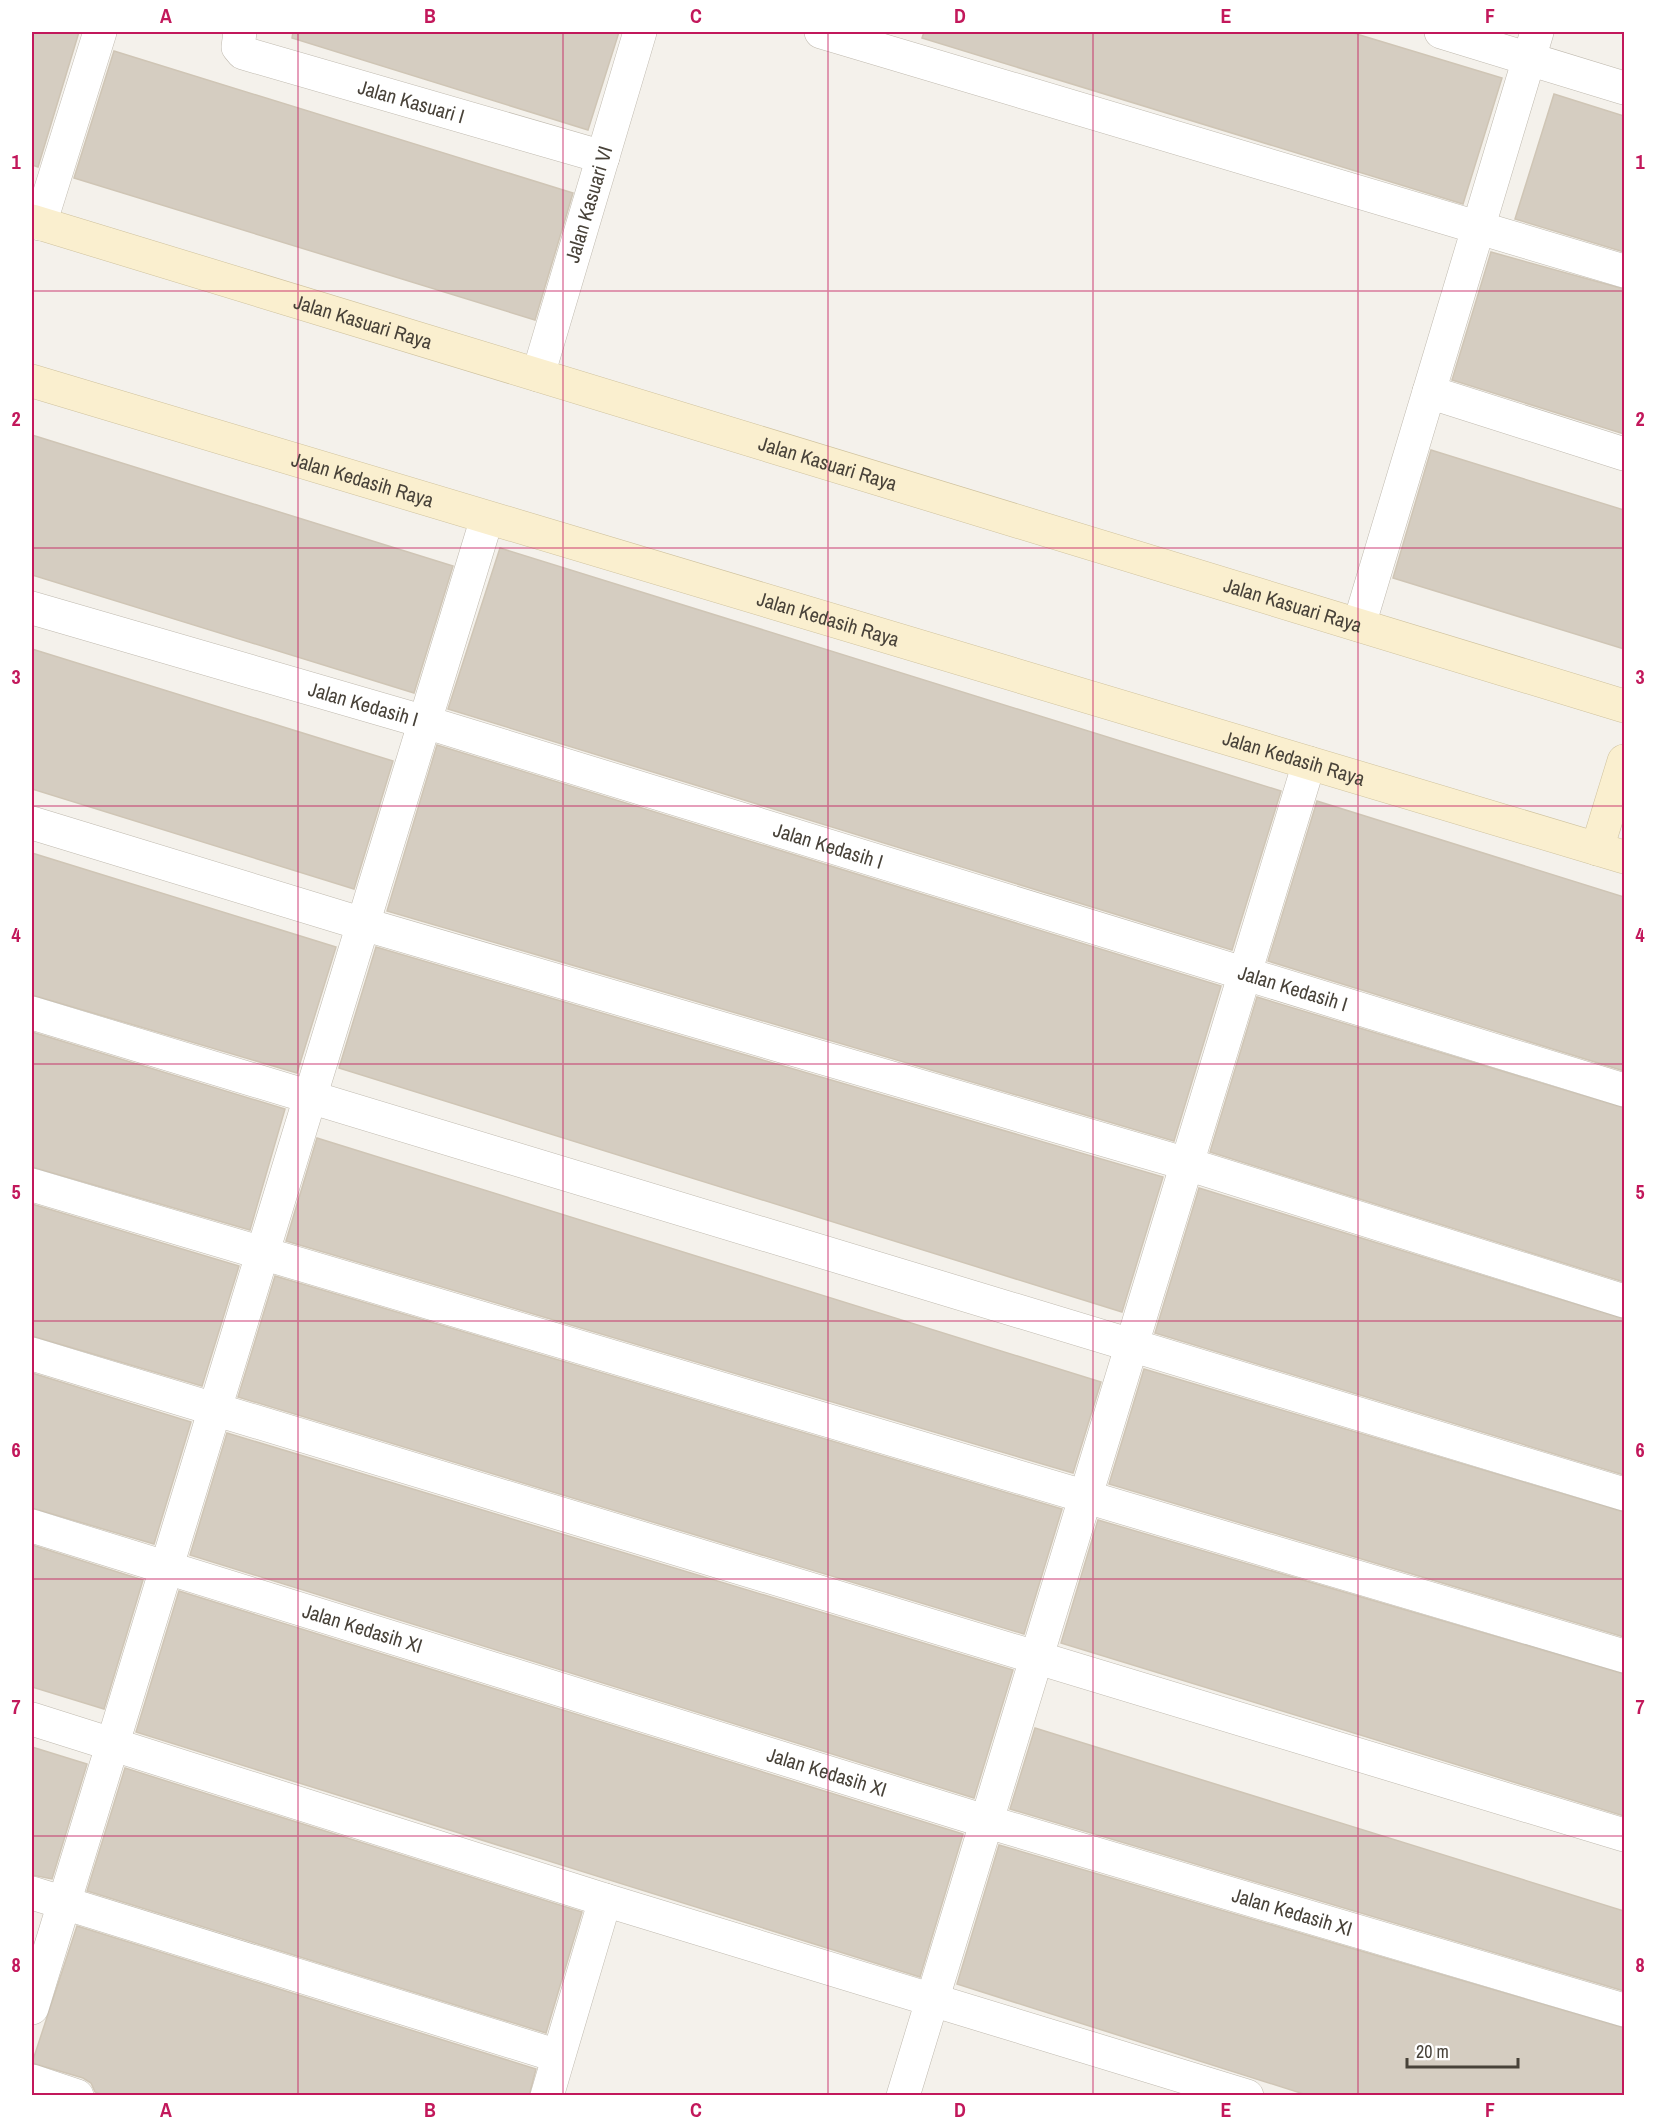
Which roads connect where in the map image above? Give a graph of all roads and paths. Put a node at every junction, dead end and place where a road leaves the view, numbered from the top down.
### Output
1 (100, 32) edge
2 (240, 32) edge
3 (640, 32) edge
4 (821, 32) edge
5 (1441, 32) edge
6 (1533, 45) edge
7 (1624, 88) edge
8 (603, 157) junction
9 (36, 222) edge
10 (1478, 227) junction
11 (1624, 271) edge
12 (538, 375) junction
13 (32, 381) edge
14 (1429, 392) junction
15 (1624, 454) edge
16 (487, 518) junction
17 (32, 608) edge
18 (1359, 625) junction
19 (1624, 706) edge
20 (425, 722) junction
21 (1624, 761) edge
22 (1309, 763) junction
23 (32, 823) edge
24 (1611, 853) edge
25 (363, 924) junction
26 (1245, 973) junction
27 (32, 1013) edge
28 (1624, 1090) edge
29 (310, 1097) junction
30 (1187, 1164) junction
31 (32, 1185) edge
32 (263, 1253) junction
33 (1624, 1301) edge
34 (1132, 1346) junction
35 (32, 1354) edge
36 (214, 1409) junction
37 (1624, 1494) edge
38 (1086, 1497) junction
39 (32, 1526) edge
40 (166, 1567) junction
41 (1624, 1656) edge
42 (1037, 1658) junction
43 (32, 1719) edge
44 (112, 1744) junction
45 (988, 1822) junction
46 (1624, 1835) edge
47 (32, 1893) edge
48 (605, 1900) junction
49 (64, 1903) junction
50 (933, 1999) junction
51 (32, 2008) edge
52 (1624, 2010) edge
53 (558, 2056) junction
54 (32, 2081) edge
55 (77, 2096) edge
56 (547, 2096) edge
57 (903, 2096) edge
58 (1247, 2096) edge

1 - 9 street
2 - 8 street, Jalan Kasuari I
3 - 8 street, Jalan Kasuari VI
4 - 10 street
5 - 6 street
6 - 7 street
6 - 10 street
8 - 12 street, Jalan Kasuari VI
9 - 12 main road, Jalan Kasuari Raya
10 - 11 street
10 - 14 street
12 - 18 main road, Jalan Kasuari Raya
13 - 16 main road, Jalan Kedasih Raya
14 - 15 street
14 - 18 street
16 - 20 street
16 - 22 main road, Jalan Kedasih Raya
17 - 20 street, Jalan Kedasih I
18 - 19 main road, Jalan Kasuari Raya
20 - 25 street
20 - 26 street, Jalan Kedasih I
21 - 24 main road
22 - 24 main road, Jalan Kedasih Raya
22 - 26 street
23 - 25 street
25 - 29 street
25 - 30 street
26 - 28 street, Jalan Kedasih I
26 - 30 street
27 - 29 street
29 - 32 street
29 - 34 street
30 - 33 street
30 - 34 street
31 - 32 street
32 - 36 street
32 - 38 street
34 - 37 street
34 - 38 street
35 - 36 street
36 - 40 street
36 - 42 street
38 - 41 street
38 - 42 street
39 - 40 street, Jalan Kedasih XI
40 - 44 street
40 - 45 street, Jalan Kedasih XI
42 - 45 street
42 - 46 street
43 - 44 street
44 - 48 street
44 - 49 street
45 - 50 street
45 - 52 street, Jalan Kedasih XI
47 - 49 street
48 - 50 street
48 - 53 street
49 - 51 street
49 - 53 street
50 - 57 street
50 - 58 street
53 - 56 street
54 - 55 street

